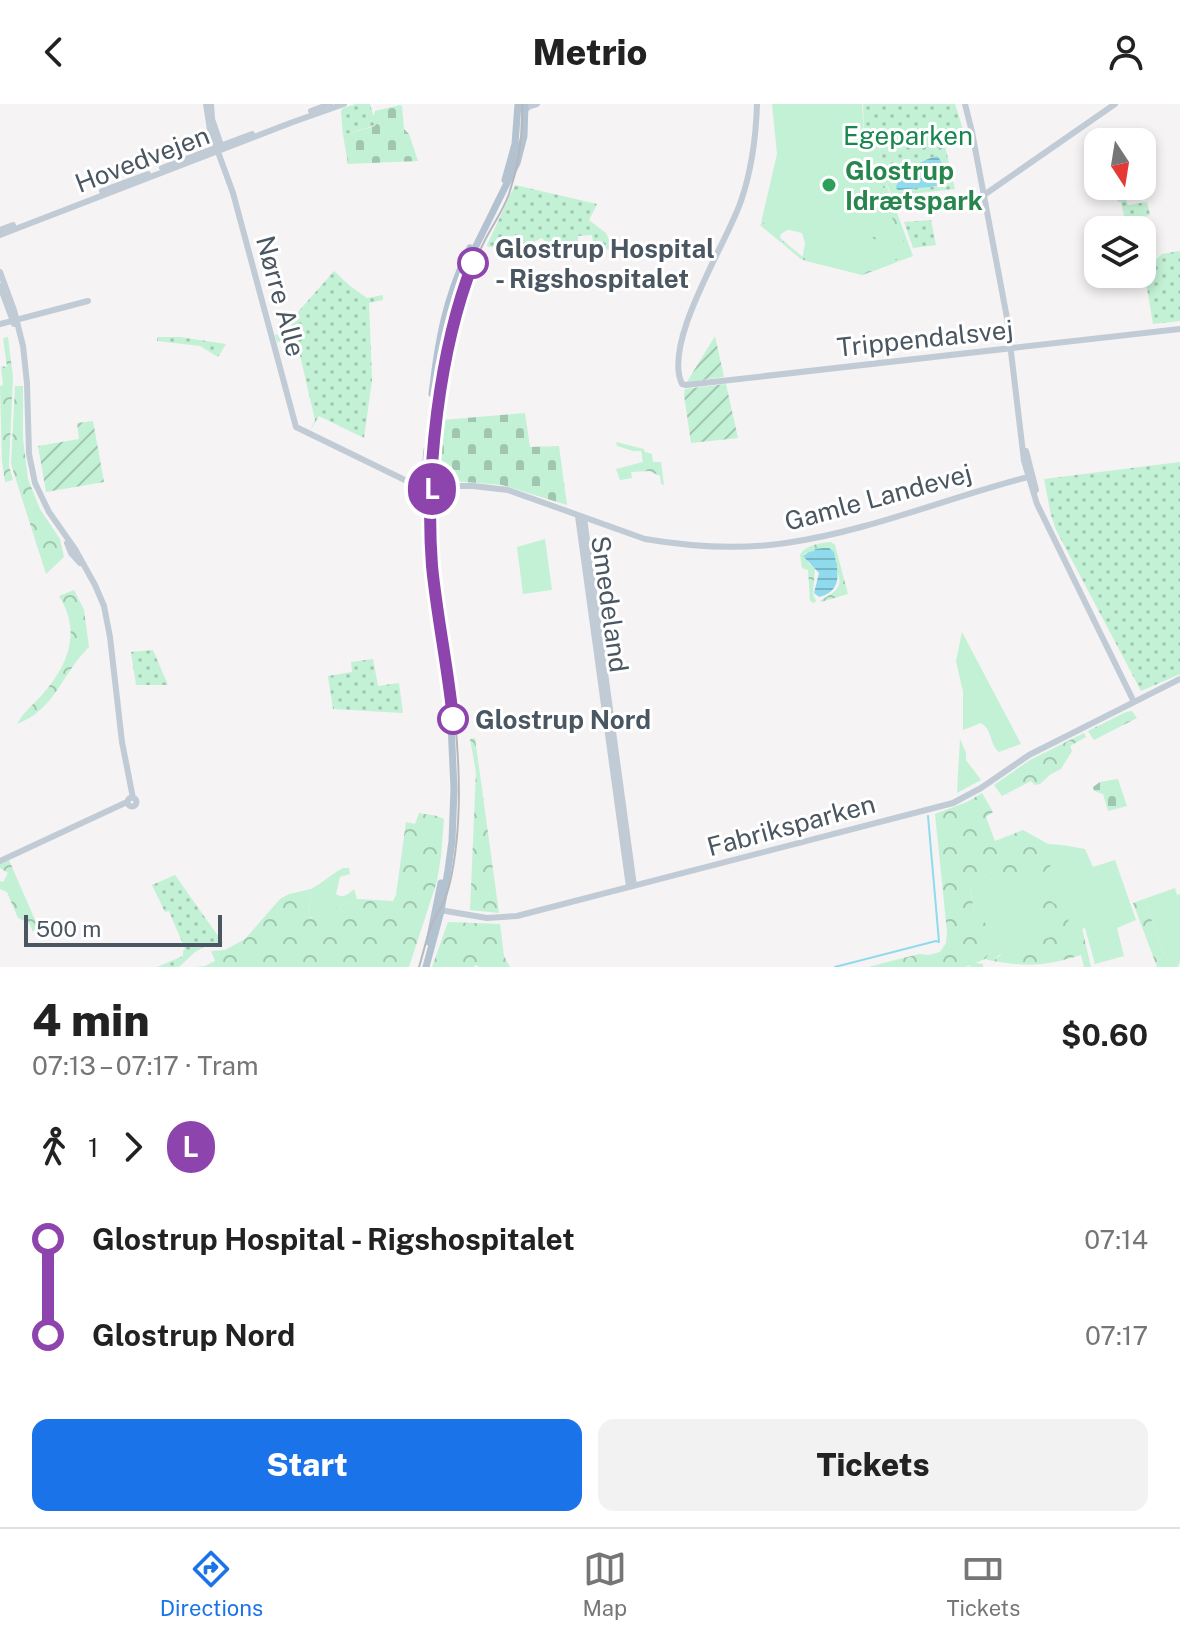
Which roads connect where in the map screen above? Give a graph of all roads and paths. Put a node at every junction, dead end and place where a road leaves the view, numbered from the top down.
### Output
1 (208, 104) edge
2 (518, 104) edge
3 (537, 104) edge
4 (757, 104) edge
5 (965, 104) edge
6 (1115, 104) edge
7 (337, 105) edge
8 (525, 107) edge
9 (219, 149) junction
10 (127, 182) junction
11 (984, 195) junction
12 (102, 196) junction
13 (0, 233) edge
14 (468, 253) junction
15 (0, 272) edge
16 (0, 286) edge
17 (460, 296) junction
18 (88, 301) dead end
19 (14, 319) junction
20 (0, 322) edge
21 (1180, 329) edge
22 (1012, 348) junction
23 (437, 360) junction
24 (440, 384) junction
25 (1028, 477) junction
26 (409, 482) joint
27 (427, 486) junction
28 (1044, 516) junction
29 (581, 517) junction
30 (1180, 679) edge
31 (1134, 702) junction
32 (0, 861) edge
33 (632, 886) junction
34 (439, 910) junction
35 (424, 967) edge

1 - 9 street, Nørre Alle
2 - 14 main road
3 - 8 street
4 - 22 street, Trippendalsvej
5 - 11 street
6 - 11 street
7 - 9 street, Hovedvejen
8 - 17 main road
9 - 10 street, Hovedvejen
9 - 12 street, Hovedvejen
9 - 26 street, Nørre Alle
10 - 12 street
10 - 13 street, Hovedvejen
11 - 22 street
12 - 13 street, Hovedvejen
14 - 17 main road
14 - 23 main road
15 - 19 street
16 - 19 street
17 - 24 main road
18 - 19 street
19 - 20 street
19 - 32 street
21 - 22 street, Trippendalsvej
22 - 25 street
22 - 28 street
23 - 24 street
23 - 27 main road
24 - 27 main road
25 - 28 street
25 - 29 street, Gamle Landevej
26 - 27 street, Gamle Landevej
27 - 29 street, Gamle Landevej
27 - 34 main road
27 - 34 main road
28 - 31 street
29 - 33 street, Smedeland
30 - 31 street, Fabriksparken
31 - 33 street, Fabriksparken
33 - 34 street, Fabriksparken
34 - 35 main road

